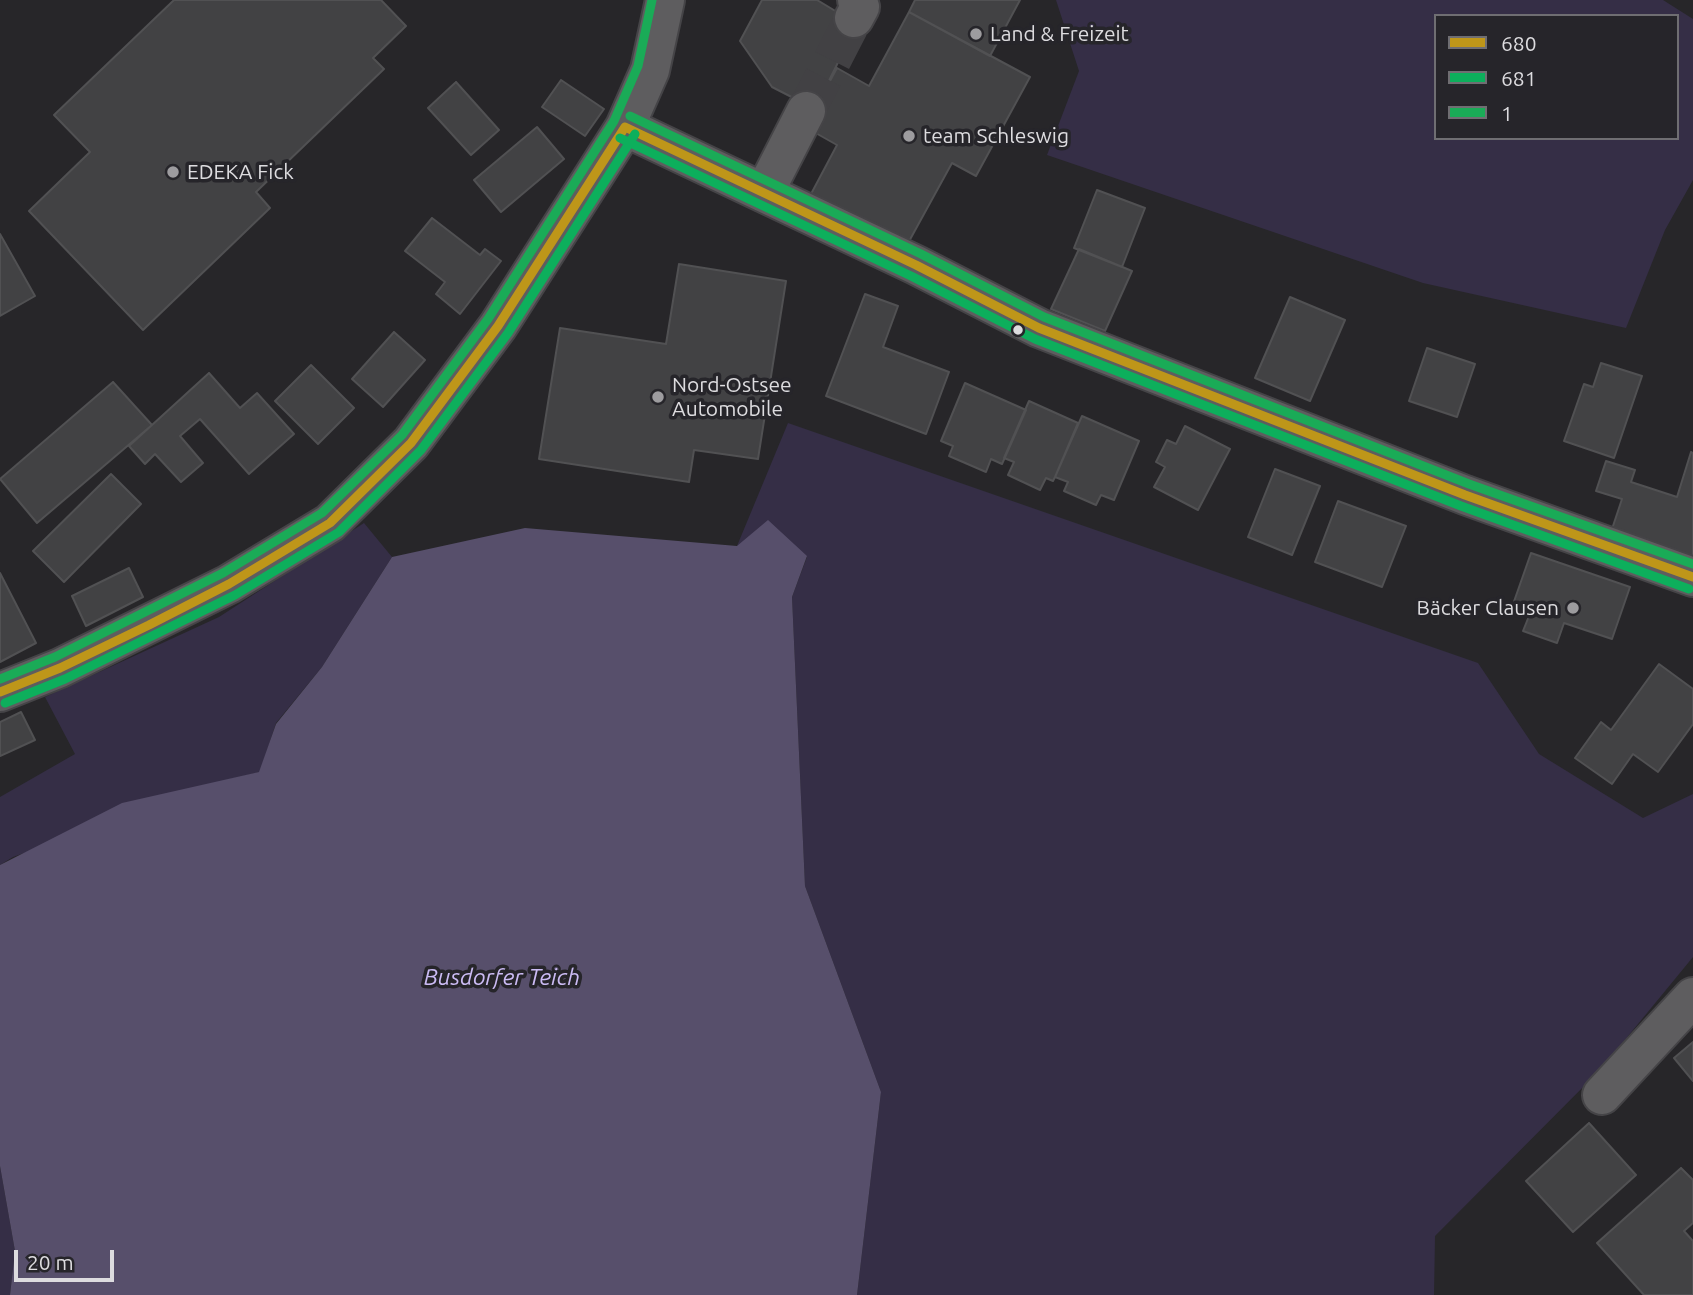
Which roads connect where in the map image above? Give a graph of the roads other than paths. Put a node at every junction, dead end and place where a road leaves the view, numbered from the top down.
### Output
1 (665, 0) edge
2 (806, 111) tunnel mouth
3 (625, 127) junction
4 (764, 193) junction
5 (1685, 575) edge
6 (0, 692) edge
7 (1693, 997) edge
8 (1602, 1095) dead end

1 - 3 street
2 - 4 street
3 - 4 street
3 - 6 street
4 - 5 street
7 - 8 street

